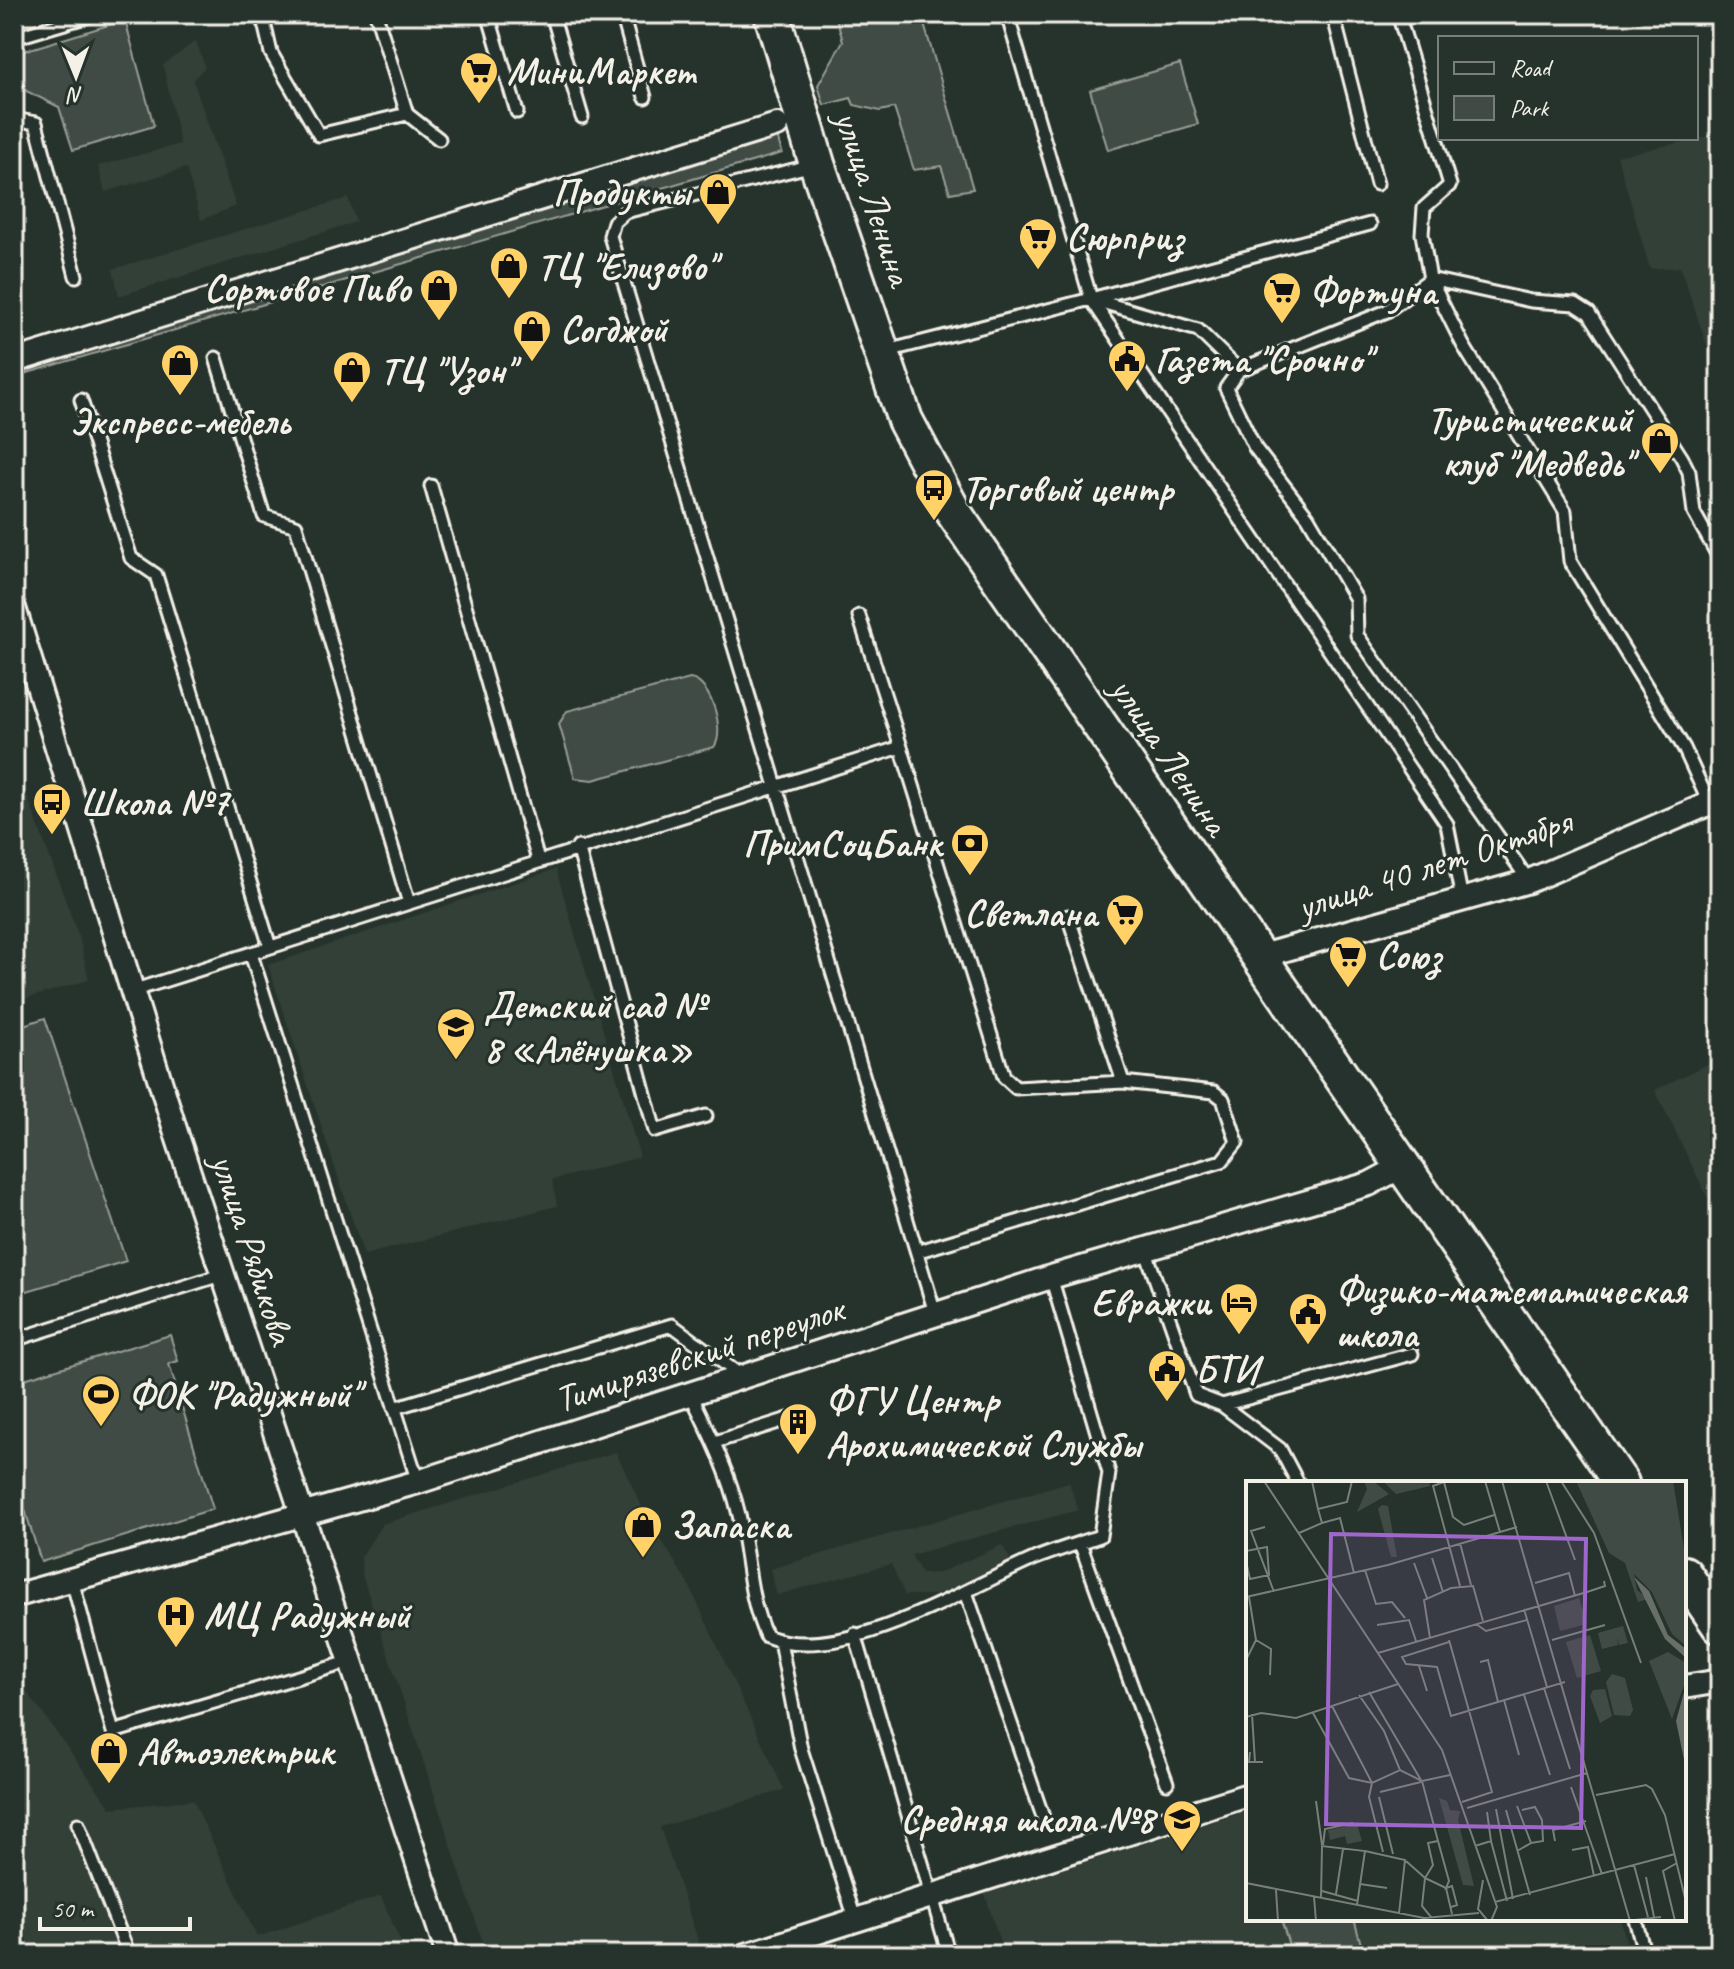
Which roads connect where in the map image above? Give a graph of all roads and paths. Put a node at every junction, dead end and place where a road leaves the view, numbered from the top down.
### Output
1 (95, 14) edge
2 (262, 14) edge
3 (376, 14) edge
4 (488, 14) edge
5 (552, 14) edge
6 (622, 14) edge
7 (772, 14) edge
8 (1007, 14) edge
9 (1333, 14) edge
10 (1398, 14) edge
11 (14, 38) edge
12 (645, 97) dead end
13 (517, 112) dead end
14 (407, 114) junction
15 (582, 117) dead end
16 (14, 119) edge
17 (777, 125) dead end
18 (439, 139) dead end
19 (817, 164) junction
20 (1377, 184) dead end
21 (1370, 224) dead end
22 (76, 276) dead end
23 (1430, 279) junction
24 (1091, 299) junction
25 (881, 353) junction
26 (216, 358) dead end
27 (14, 361) edge
28 (1239, 370) junction
29 (81, 400) dead end
30 (431, 486) dead end
31 (1720, 559) edge
32 (14, 608) edge
33 (859, 616) dead end
34 (901, 747) junction
35 (775, 787) junction
36 (1714, 801) edge
37 (578, 847) junction
38 (538, 860) junction
39 (1529, 881) junction
40 (1462, 899) junction
41 (408, 900) junction
42 (1068, 916) dead end
43 (270, 947) junction
44 (251, 954) junction
45 (1258, 957) junction
46 (132, 991) junction
47 (1123, 1082) junction
48 (706, 1116) dead end
49 (1401, 1167) junction
50 (1145, 1249) junction
51 (919, 1251) junction
52 (224, 1274) junction
53 (1051, 1277) junction
54 (936, 1316) junction
55 (14, 1340) edge
56 (1412, 1354) dead end
57 (740, 1375) junction
58 (691, 1395) junction
59 (1222, 1405) junction
60 (394, 1408) junction
61 (801, 1415) dead end
62 (715, 1442) junction
63 (1297, 1481) edge
64 (1620, 1481) edge
65 (418, 1482) junction
66 (302, 1514) junction
67 (1080, 1543) junction
68 (1686, 1577) edge
69 (72, 1580) junction
70 (966, 1592) junction
71 (14, 1596) edge
72 (1720, 1626) edge
73 (855, 1634) junction
74 (780, 1641) junction
75 (349, 1662) junction
76 (1720, 1681) edge
77 (1686, 1687) edge
78 (1167, 1783) dead end
79 (1246, 1796) edge
80 (1044, 1820) dead end
81 (78, 1824) dead end
82 (934, 1897) junction
83 (1636, 1921) edge
84 (856, 1922) junction
85 (129, 1955) edge
86 (448, 1955) edge
87 (746, 1955) edge
88 (949, 1955) edge
89 (1645, 1955) edge

1 - 11 lane
2 - 14 lane
3 - 14 lane
4 - 13 lane
5 - 15 lane
6 - 12 lane
7 - 19 main road, улица Ленина
8 - 24 lane
9 - 20 lane
10 - 23 lane
14 - 18 lane
16 - 22 lane
17 - 27 street
19 - 25 main road, улица Ленина
19 - 35 lane
21 - 24 lane
23 - 28 lane
23 - 31 lane
23 - 36 lane
24 - 25 lane
24 - 28 lane
24 - 40 lane
25 - 45 main road, улица Ленина
26 - 41 lane
28 - 39 lane
29 - 43 lane
30 - 38 lane
32 - 46 street, улица Рябикова
33 - 34 lane
34 - 35 lane
34 - 47 lane
35 - 37 lane
35 - 51 lane
36 - 39 street, улица 40 лет Октября
37 - 38 lane
37 - 48 lane
38 - 41 lane
39 - 40 street, улица 40 лет Октября
40 - 45 street, улица 40 лет Октября
41 - 43 lane
42 - 47 lane
43 - 44 lane
44 - 46 lane
44 - 60 lane
45 - 49 main road, улица Ленина
46 - 52 street, улица Рябикова
47 - 51 lane
49 - 50 street, Тимирязевский переулок
49 - 64 main road, улица Ленина
50 - 53 street, Тимирязевский переулок
50 - 59 lane
51 - 54 lane
52 - 55 lane
52 - 66 street, улица Рябикова
53 - 54 street, Тимирязевский переулок
53 - 67 lane
54 - 57 street, Тимирязевский переулок
56 - 59 lane
57 - 58 street, Тимирязевский переулок
57 - 60 lane
58 - 62 lane
58 - 65 street, Тимирязевский переулок
59 - 63 lane
60 - 65 lane
61 - 62 lane
62 - 74 lane
65 - 66 street, Тимирязевский переулок
66 - 69 street, Тимирязевский переулок
66 - 75 street, улица Рябикова
67 - 70 lane
67 - 78 lane
68 - 72 main road
69 - 71 street, Тимирязевский переулок
69 - 75 lane
70 - 73 lane
70 - 80 lane
73 - 74 lane
73 - 82 lane
74 - 84 lane
75 - 86 street, улица Рябикова
76 - 77 street
79 - 82 street
81 - 85 lane
82 - 84 street
82 - 88 lane
83 - 89 lane
84 - 87 street

